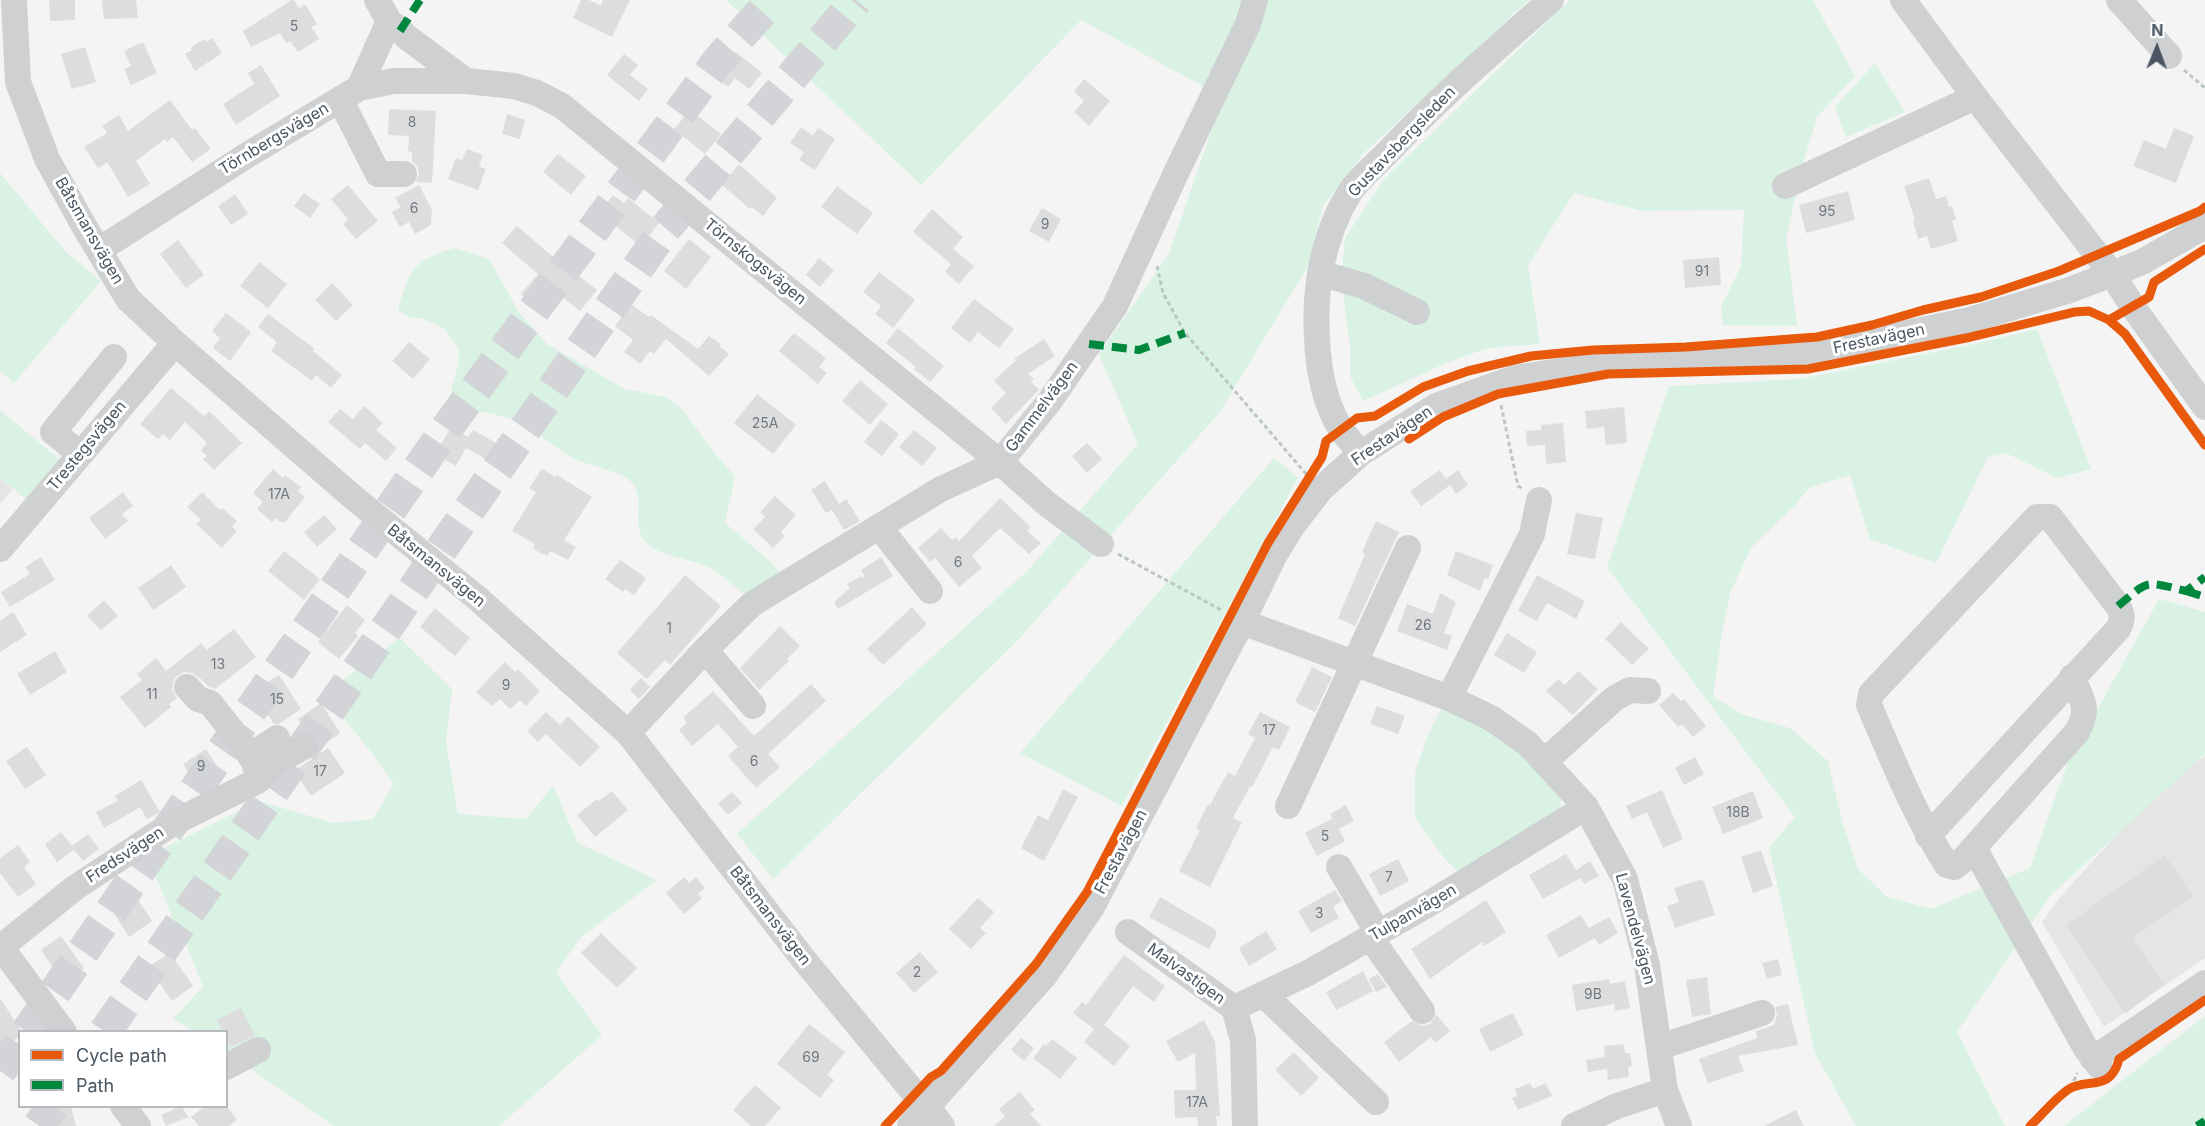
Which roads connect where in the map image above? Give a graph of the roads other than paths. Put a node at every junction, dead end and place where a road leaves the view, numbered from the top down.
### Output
1 (14, 0) edge
2 (1255, 0) edge
3 (1551, 0) edge
4 (1903, 0) edge
5 (2132, 5) edge
6 (383, 10) edge
7 (2169, 56) road end
8 (466, 81) junction
9 (9, 89) edge
10 (349, 94) junction
11 (1975, 97) junction
12 (404, 174) dead end
13 (1785, 186) dead end
14 (2205, 226) edge
15 (99, 250) junction
16 (1320, 273) junction
17 (2112, 274) junction
18 (1417, 312) dead end
19 (175, 343) junction
20 (114, 357) dead end
21 (2205, 407) edge
22 (1361, 453) junction
23 (80, 454) junction
24 (1000, 462) junction
25 (1539, 500) road end
26 (879, 526) junction
27 (1101, 544) road end
28 (1408, 548) dead end
29 (0, 549) edge
30 (930, 591) dead end
31 (1242, 622) junction
32 (705, 650) junction
33 (1355, 664) junction
34 (2072, 677) junction
35 (187, 687) dead end
36 (1648, 691) dead end
37 (1449, 698) junction
38 (753, 706) dead end
39 (628, 733) junction
40 (277, 738) dead end
41 (304, 746) dead end
42 (250, 756) junction
43 (1545, 761) junction
44 (259, 780) junction
45 (1288, 806) dead end
46 (1586, 807) junction
47 (1928, 836) junction
48 (1974, 848) junction
49 (1339, 867) dead end
50 (1128, 932) dead end
51 (1374, 935) junction
52 (1, 947) edge
53 (2205, 982) edge
54 (1263, 994) junction
55 (1234, 1008) junction
56 (1422, 1011) dead end
57 (1761, 1013) dead end
58 (63, 1030) edge
59 (1660, 1047) junction
60 (258, 1050) dead end
61 (228, 1066) edge
62 (1665, 1090) junction
63 (1376, 1102) dead end
64 (935, 1116) edge
65 (910, 1126) edge
66 (1245, 1126) edge
67 (1574, 1126) edge
68 (1679, 1126) edge

1 - 9 street, Båtsmansvägen
2 - 24 street, Gammelvägen
3 - 16 street, Gustavsbergsleden
4 - 11 street
5 - 7 street
6 - 8 street
6 - 10 street
8 - 10 street, Törnbergsvägen
8 - 24 street, Törnskogsvägen
9 - 15 street, Båtsmansvägen
10 - 12 street
10 - 15 street, Törnbergsvägen
11 - 13 street
11 - 17 street
14 - 17 street, Frestavägen
15 - 19 street, Båtsmansvägen
16 - 18 street
16 - 22 street, Gustavsbergsleden
17 - 21 street
17 - 22 street, Frestavägen
19 - 23 street, Trestegsvägen
19 - 39 street, Båtsmansvägen
20 - 23 street
22 - 31 street, Frestavägen
23 - 29 street, Trestegsvägen
24 - 26 street, Gammelvägen
24 - 27 street, Törnskogsvägen
25 - 37 street
26 - 30 street
26 - 32 street, Gammelvägen
28 - 33 street
31 - 33 street, Lavendelvägen
31 - 64 street, Frestavägen
32 - 38 street
32 - 39 street, Gammelvägen
33 - 37 street, Lavendelvägen
33 - 45 street
34 - 47 street
34 - 47 street
34 - 48 street
35 - 42 street
36 - 43 street
37 - 43 street, Lavendelvägen
39 - 64 street, Båtsmansvägen
40 - 42 street
41 - 44 street, Fredsvägen
42 - 44 street
43 - 46 street, Lavendelvägen
44 - 52 street, Fredsvägen
46 - 51 street, Tulpanvägen
46 - 59 street, Lavendelvägen
47 - 48 street
48 - 53 street
49 - 51 street
50 - 55 street, Malvastigen
51 - 54 street, Tulpanvägen
51 - 56 street
52 - 58 street
54 - 55 street, Tulpanvägen
54 - 63 street
55 - 66 street, Malvastigen
57 - 59 street
59 - 62 street, Lavendelvägen
60 - 61 street
62 - 67 street
62 - 68 street, Lavendelvägen
64 - 65 street, Frestavägen

